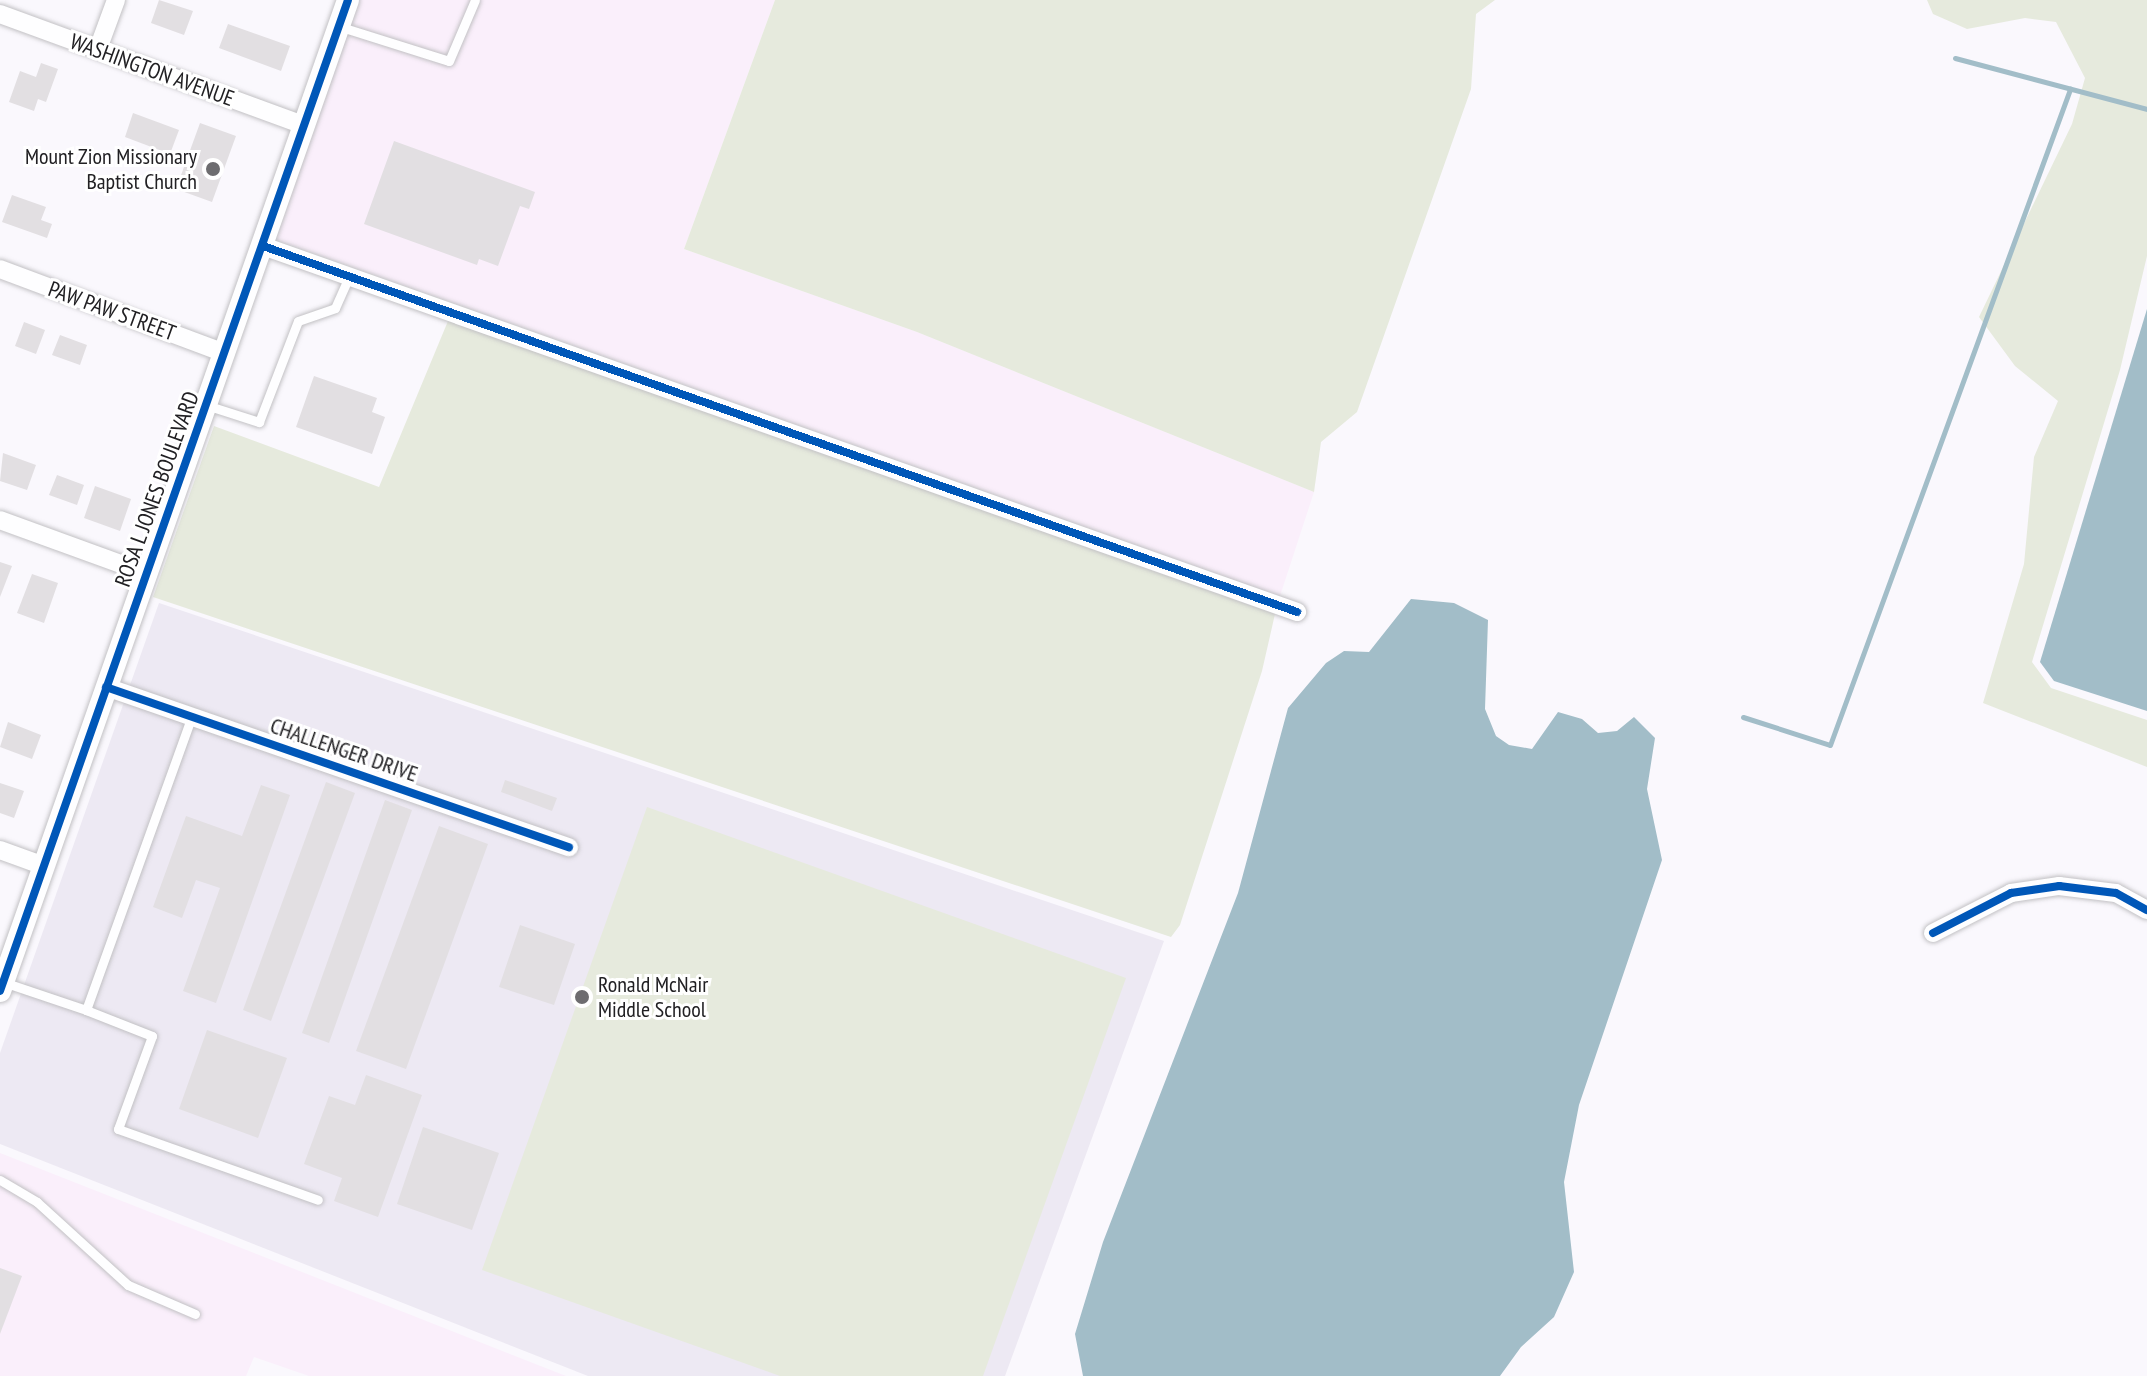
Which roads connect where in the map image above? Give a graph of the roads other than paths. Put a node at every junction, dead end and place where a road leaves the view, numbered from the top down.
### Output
1 (116, 0) edge
2 (348, 0) edge
3 (475, 0) edge
4 (0, 14) edge
5 (338, 26) junction
6 (98, 49) junction
7 (304, 125) junction
8 (263, 246) junction
9 (0, 269) edge
10 (349, 276) junction
11 (225, 353) junction
12 (206, 405) junction
13 (0, 520) edge
14 (146, 573) junction
15 (1297, 612) dead end
16 (106, 687) junction
17 (192, 716) junction
18 (569, 847) dead end
19 (0, 850) edge
20 (44, 866) junction
21 (2147, 910) edge
22 (1933, 933) dead end
23 (2, 987) edge
24 (86, 1010) junction
25 (0, 1180) edge
26 (318, 1200) dead end
27 (195, 1314) dead end

1 - 6 street
2 - 5 street, ROSA L JONES BOULEVARD
3 - 5 lane
4 - 6 street, WASHINGTON AVENUE
5 - 7 street, ROSA L JONES BOULEVARD
6 - 7 street, WASHINGTON AVENUE
7 - 8 street, ROSA L JONES BOULEVARD
8 - 10 street
8 - 11 street, ROSA L JONES BOULEVARD
9 - 11 street, PAW PAW STREET
10 - 12 lane
10 - 15 street
11 - 12 street, ROSA L JONES BOULEVARD
12 - 14 street, ROSA L JONES BOULEVARD
13 - 14 street
14 - 16 street, ROSA L JONES BOULEVARD
16 - 17 street, CHALLENGER DRIVE
16 - 20 street, ROSA L JONES BOULEVARD
17 - 18 street, CHALLENGER DRIVE
17 - 24 lane
19 - 20 street
20 - 23 street, ROSA L JONES BOULEVARD
21 - 22 street
23 - 24 lane
24 - 26 lane
25 - 27 lane

